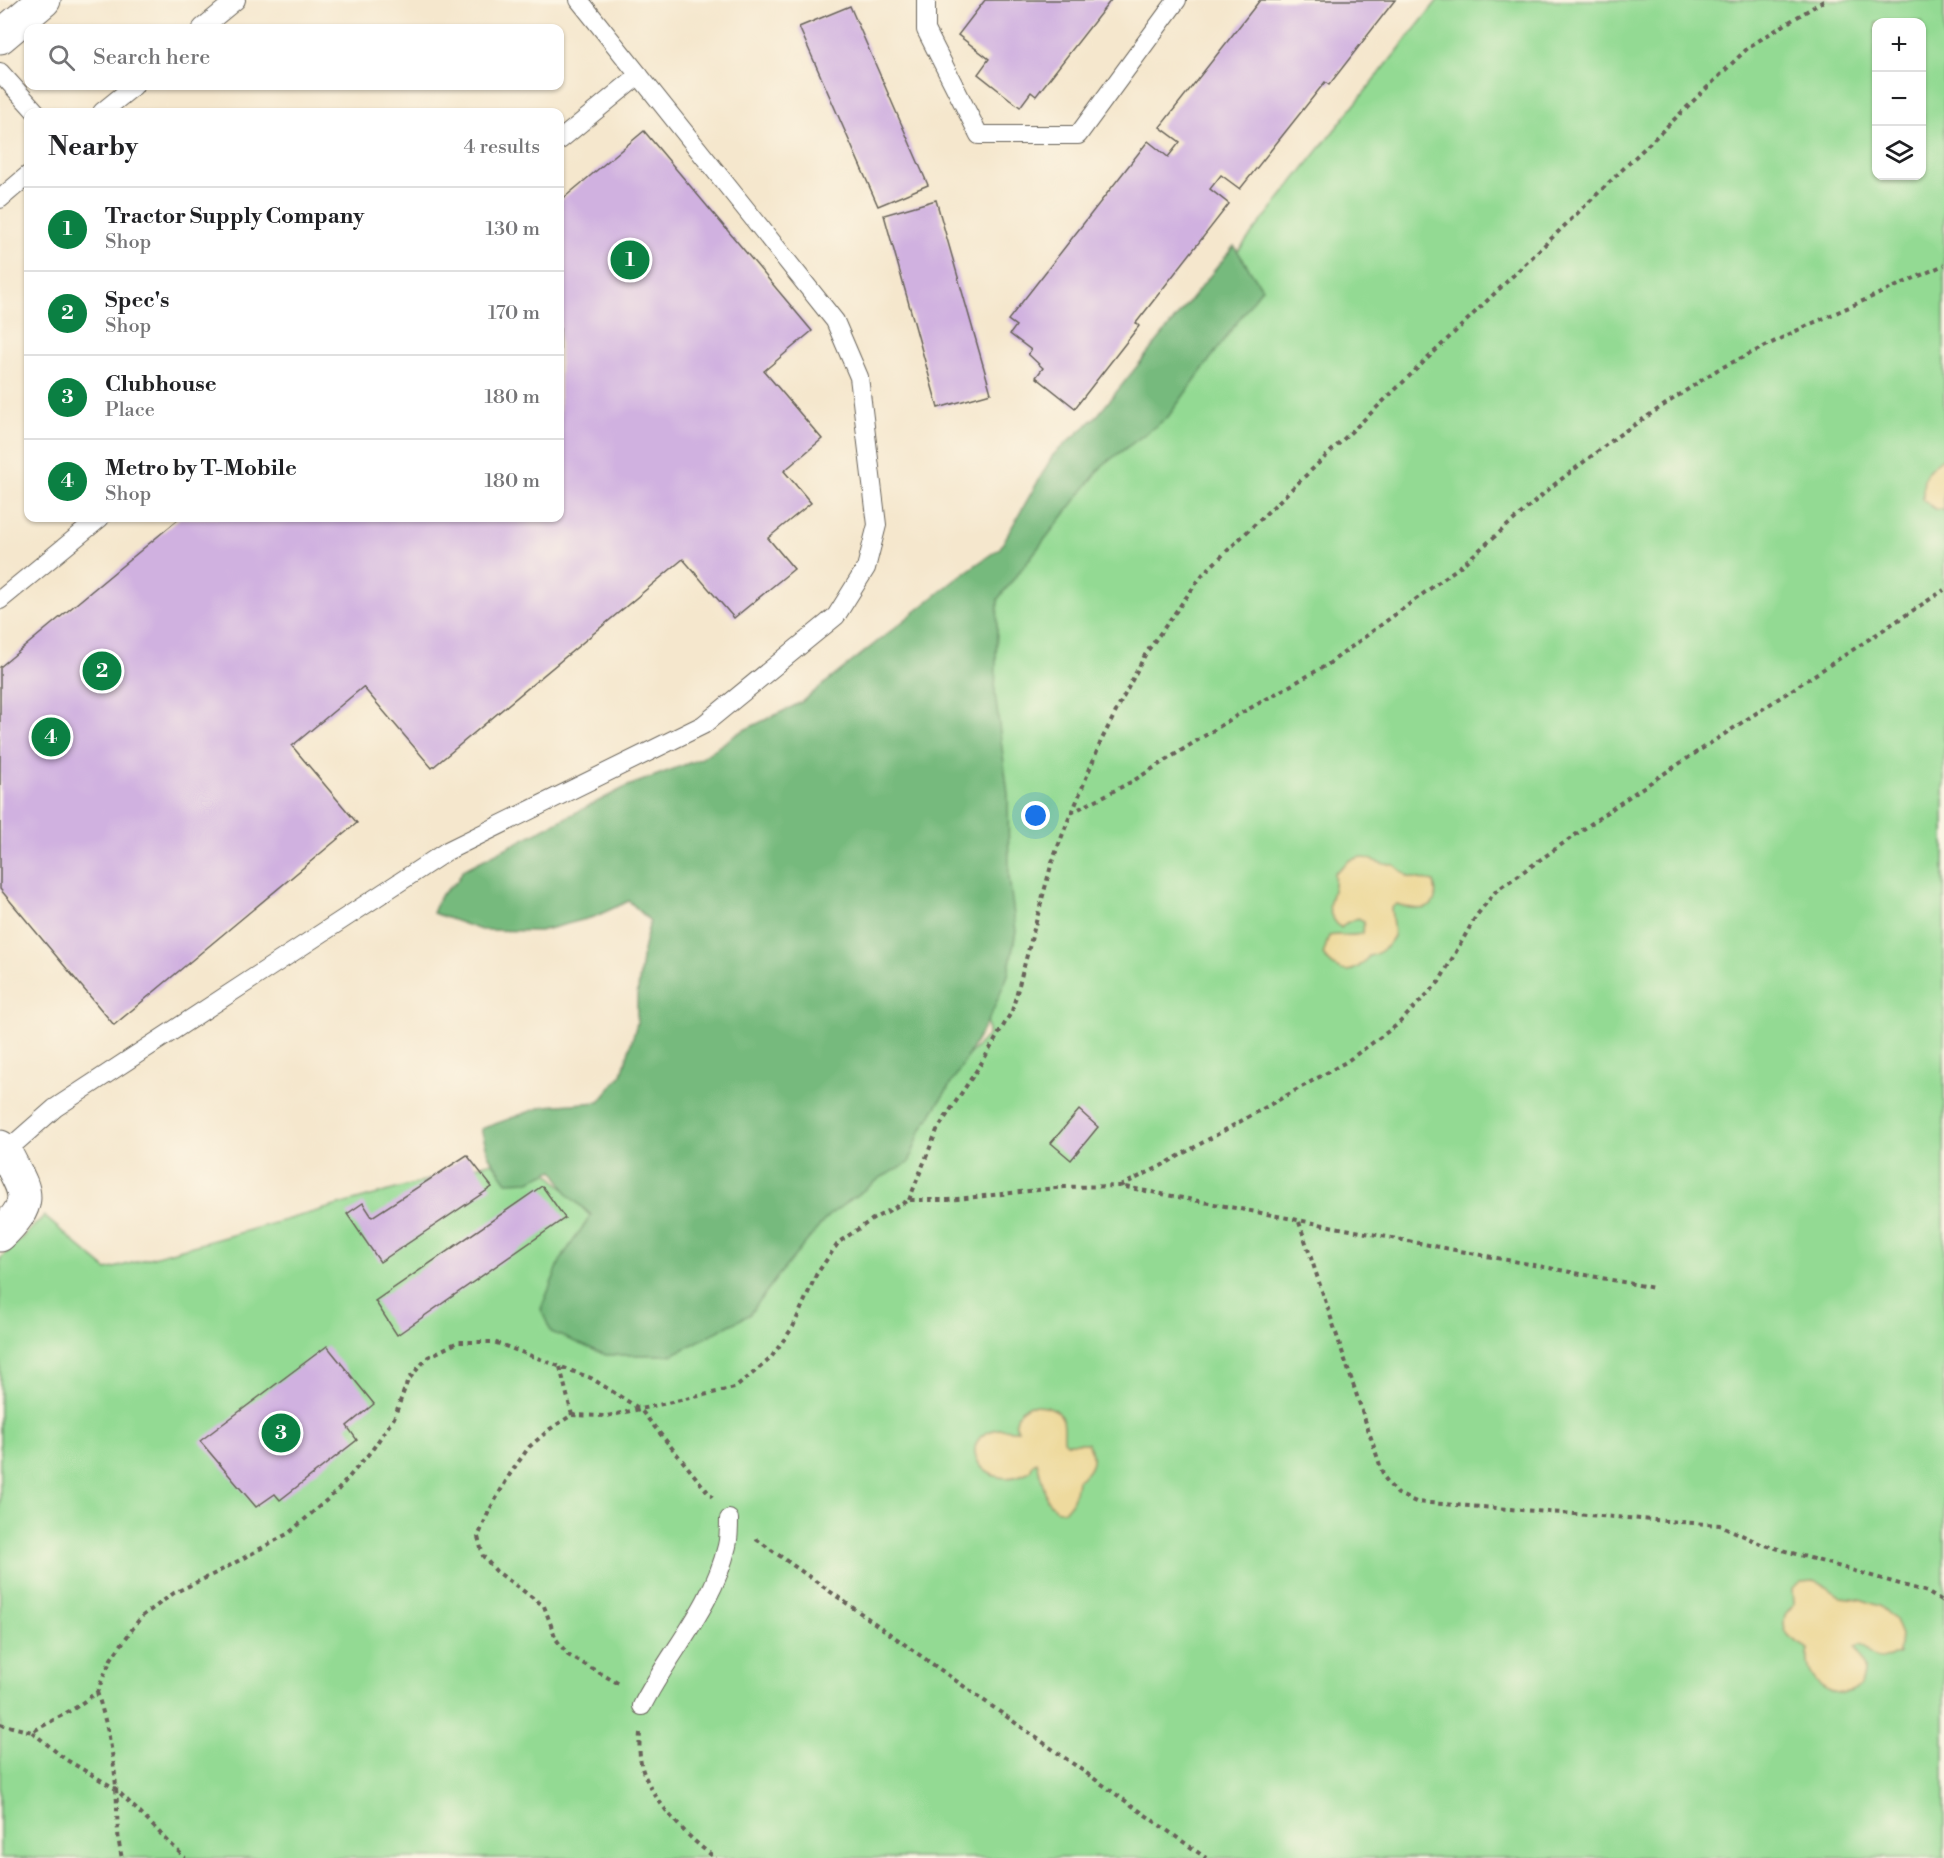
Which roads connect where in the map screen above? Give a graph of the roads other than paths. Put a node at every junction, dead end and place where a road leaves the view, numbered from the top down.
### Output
1 (44, 0) edge
2 (236, 0) edge
3 (579, 0) edge
4 (926, 0) edge
5 (1178, 0) edge
6 (207, 24) edge
7 (0, 37) edge
8 (0, 72) edge
9 (639, 75) junction
10 (129, 90) edge
11 (32, 108) edge
12 (107, 108) edge
13 (564, 137) edge
14 (24, 178) edge
15 (0, 199) edge
16 (95, 522) edge
17 (0, 600) edge
18 (2, 1150) edge
19 (0, 1235) edge
20 (729, 1519) road end
21 (642, 1706) road end

1 - 7 street
2 - 6 lane
3 - 9 lane
4 - 5 lane
8 - 11 lane
9 - 13 lane
9 - 18 lane
10 - 12 lane
14 - 15 lane
16 - 17 lane
18 - 19 street
20 - 21 lane

